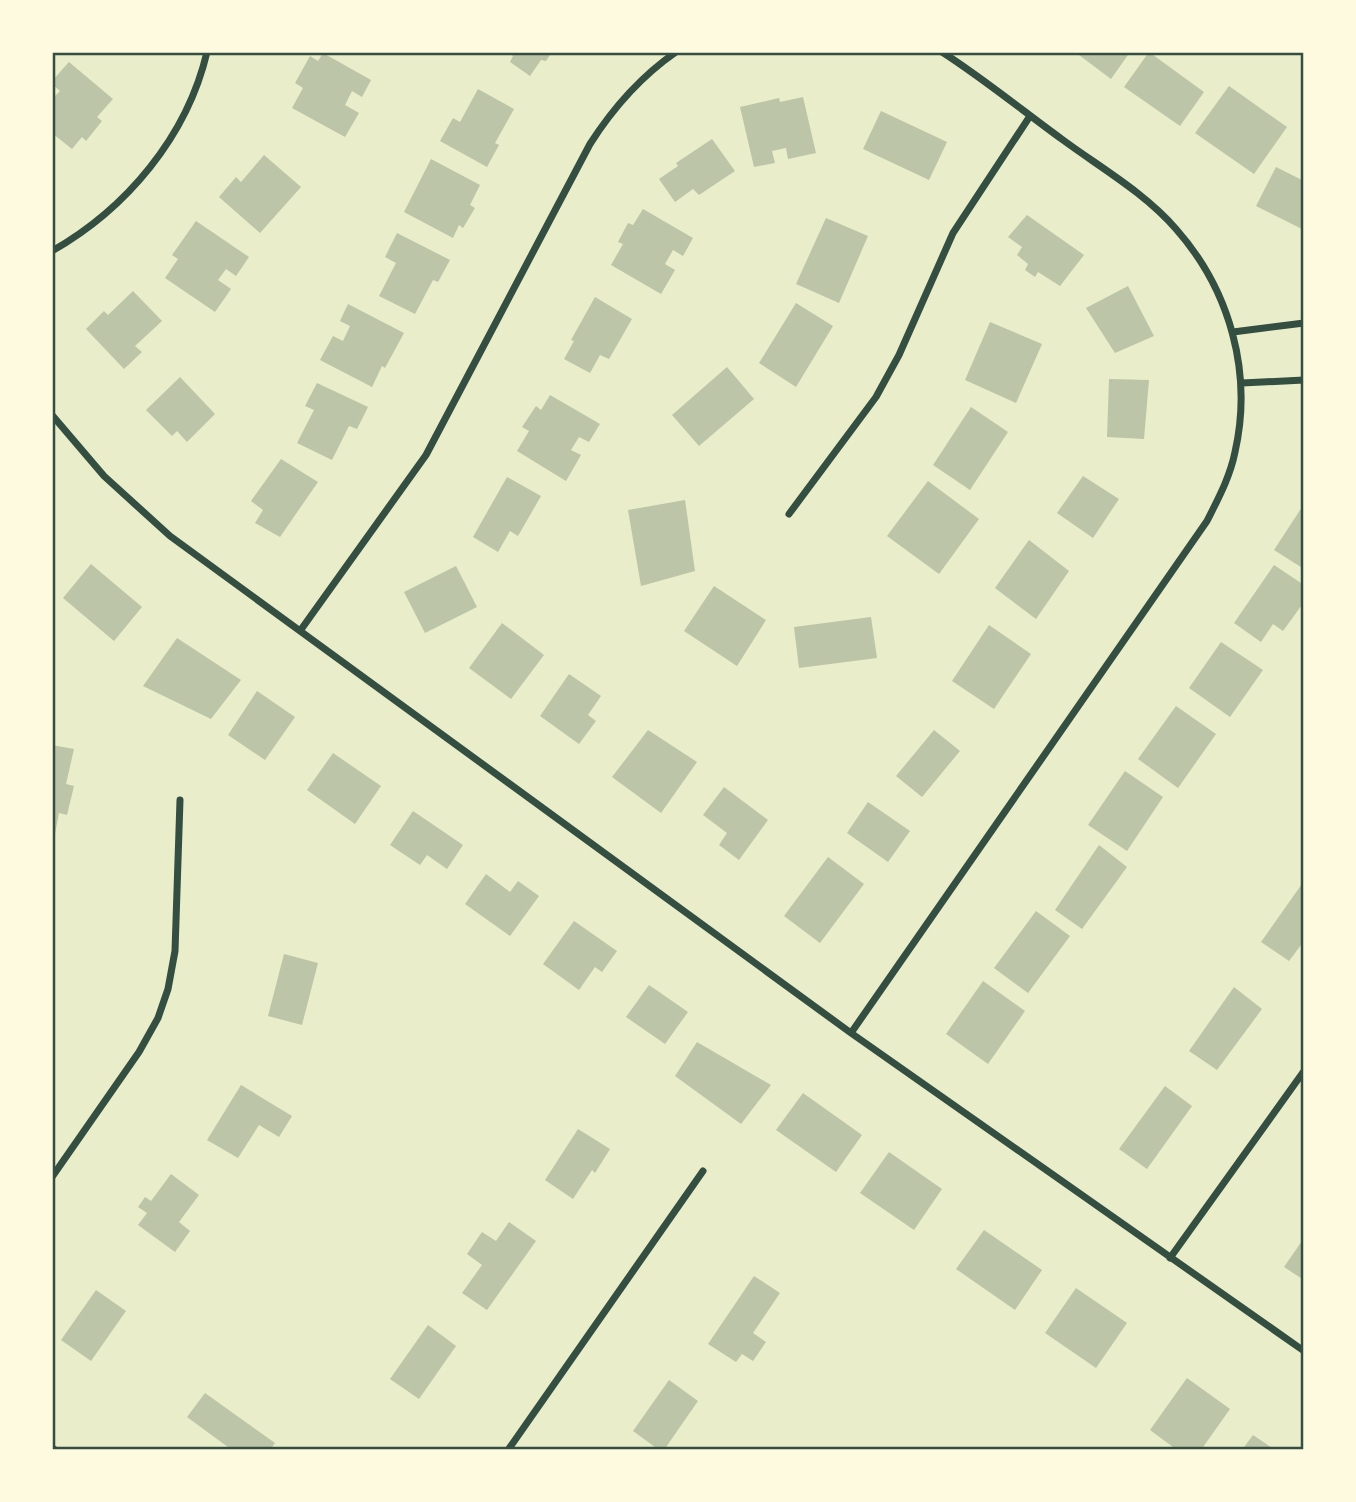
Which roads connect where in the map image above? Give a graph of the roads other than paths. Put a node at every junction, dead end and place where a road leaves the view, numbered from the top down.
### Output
1 (207, 52) edge
2 (676, 52) edge
3 (942, 52) edge
4 (1031, 116) junction
5 (52, 251) edge
6 (1304, 323) edge
7 (1233, 332) junction
8 (1304, 380) edge
9 (1242, 383) junction
10 (52, 415) edge
11 (789, 514) dead end
12 (300, 632) junction
13 (180, 800) dead end
14 (851, 1033) junction
15 (1304, 1071) edge
16 (703, 1171) dead end
17 (52, 1177) edge
18 (1170, 1258) junction
19 (1304, 1351) edge
20 (508, 1450) edge

1 - 5 street
2 - 12 street
3 - 4 street
4 - 7 street
4 - 11 street
6 - 7 street
7 - 9 street
8 - 9 street
9 - 14 street
10 - 12 street
12 - 14 street
13 - 17 street
14 - 18 street
15 - 18 street
16 - 20 street
18 - 19 street

